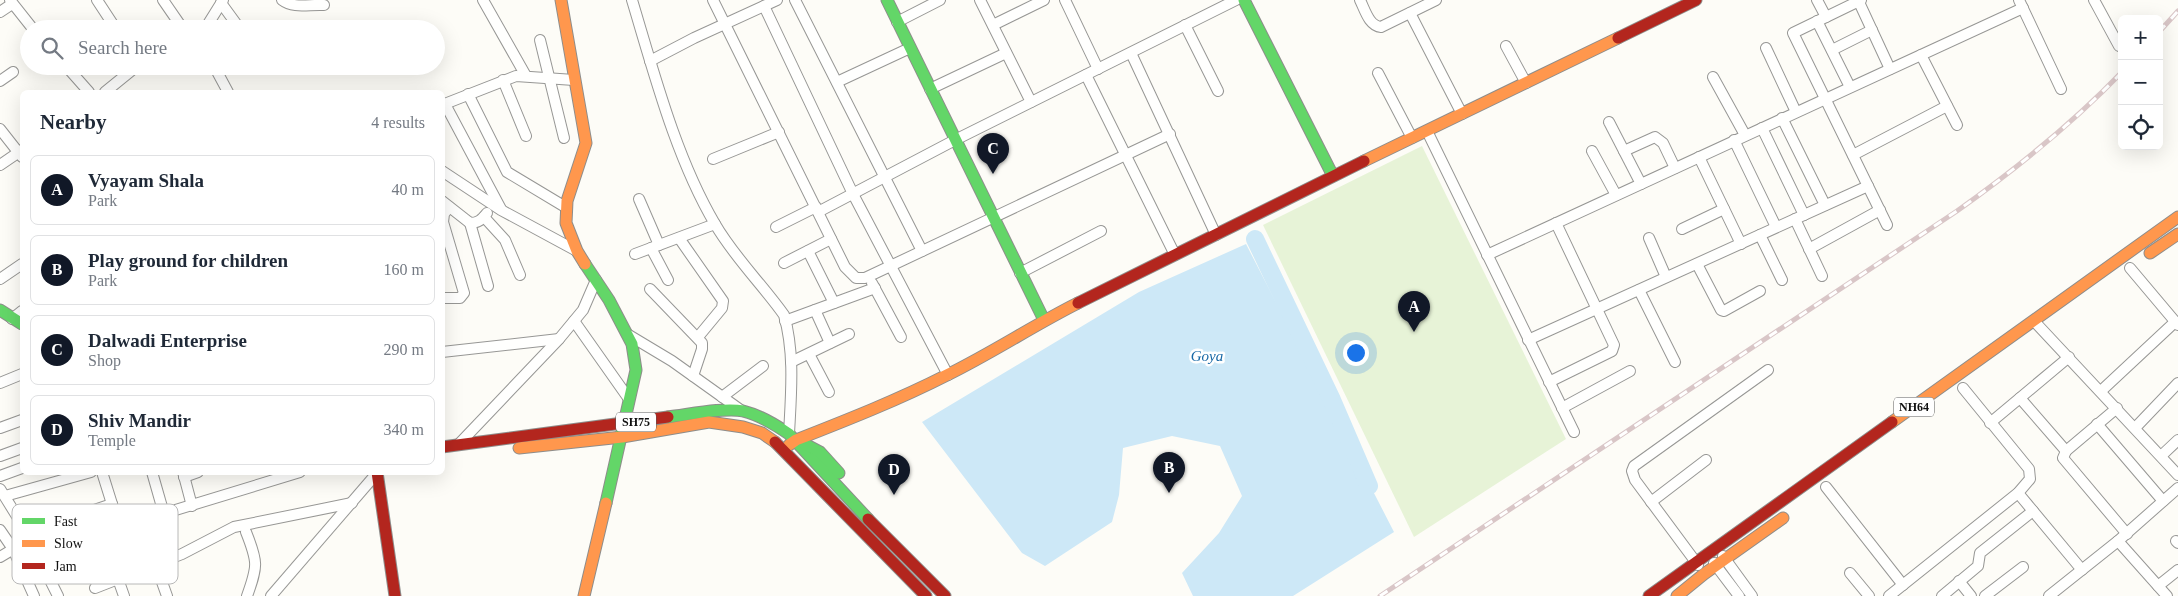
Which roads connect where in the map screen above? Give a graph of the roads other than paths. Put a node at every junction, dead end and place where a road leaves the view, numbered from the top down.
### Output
1 (97, 0) edge
2 (163, 0) edge
3 (282, 0) edge
4 (483, 0) edge
5 (561, 0) edge
6 (632, 0) edge
7 (713, 0) edge
8 (778, 0) edge
9 (795, 0) edge
10 (887, 0) edge
11 (940, 0) edge
12 (980, 0) edge
13 (1044, 0) edge
14 (1065, 0) edge
15 (1236, 0) edge
16 (1244, 0) edge
17 (1360, 0) edge
18 (1436, 0) edge
19 (1696, 0) edge
20 (1817, 0) edge
21 (1859, 0) edge
22 (2094, 0) edge
23 (222, 1) edge
24 (11, 2) edge
25 (2021, 4) edge
26 (324, 5) dead end
27 (764, 6) junction
28 (0, 12) edge
29 (1410, 13) junction
30 (1821, 19) junction
31 (26, 20) edge
32 (110, 20) edge
33 (177, 20) edge
34 (210, 20) edge
35 (234, 20) edge
36 (897, 22) junction
37 (725, 24) junction
38 (992, 25) junction
39 (1185, 25) junction
40 (1872, 30) junction
41 (540, 40) dead end
42 (2118, 44) edge
43 (1506, 46) dead end
44 (910, 48) junction
45 (1766, 48) dead end
46 (1832, 50) junction
47 (1006, 53) junction
48 (1131, 53) junction
49 (1921, 55) junction
50 (650, 61) junction
51 (1098, 69) junction
52 (1890, 69) junction
53 (12, 72) dead end
54 (1378, 72) dead end
55 (74, 75) edge
56 (126, 75) edge
57 (219, 75) edge
58 (1086, 75) junction
59 (526, 76) junction
60 (1713, 76) dead end
61 (550, 78) junction
62 (503, 80) junction
63 (574, 80) junction
64 (0, 81) edge
65 (837, 82) junction
66 (1526, 83) junction
67 (1850, 87) junction
68 (930, 89) junction
69 (2061, 89) dead end
70 (87, 90) edge
71 (108, 90) edge
72 (227, 90) edge
73 (1218, 91) dead end
74 (468, 94) junction
75 (1825, 98) junction
76 (1031, 102) junction
77 (445, 105) edge
78 (1947, 106) junction
79 (445, 107) edge
80 (1796, 112) junction
81 (1462, 114) junction
82 (1782, 118) junction
83 (1609, 122) dead end
84 (1956, 125) dead end
85 (1762, 128) junction
86 (0, 129) edge
87 (1427, 131) junction
88 (778, 132) junction
89 (1170, 134) junction
90 (1745, 135) junction
91 (526, 136) dead end
92 (564, 138) dead end
93 (1412, 138) junction
94 (955, 140) junction
95 (1734, 140) junction
96 (1592, 150) dead end
97 (1624, 151) junction
98 (20, 152) edge
99 (20, 154) edge
100 (1126, 155) junction
101 (1853, 155) junction
102 (1699, 156) junction
103 (713, 159) dead end
104 (0, 165) edge
105 (1675, 168) junction
106 (445, 173) edge
107 (1333, 176) junction
108 (884, 177) junction
109 (1641, 184) junction
110 (1868, 186) junction
111 (853, 194) junction
112 (1616, 195) junction
113 (638, 199) dead end
114 (446, 204) edge
115 (1825, 205) junction
116 (498, 208) junction
117 (567, 208) junction
118 (817, 209) junction
119 (1724, 209) junction
120 (1880, 210) junction
121 (484, 217) junction
122 (1799, 217) junction
123 (2178, 217) edge
124 (993, 218) junction
125 (470, 223) junction
126 (1556, 223) junction
127 (715, 224) junction
128 (1887, 225) dead end
129 (776, 227) dead end
130 (1776, 228) junction
131 (445, 229) edge
132 (1682, 229) dead end
133 (1101, 231) dead end
134 (2178, 234) edge
135 (1216, 235) junction
136 (1760, 235) junction
137 (678, 238) junction
138 (1649, 238) dead end
139 (832, 239) junction
140 (1741, 244) junction
141 (656, 246) junction
142 (1809, 248) junction
143 (577, 251) junction
144 (808, 251) junction
145 (922, 251) junction
146 (635, 254) dead end
147 (1175, 255) junction
148 (1487, 255) junction
149 (784, 263) dead end
150 (1696, 264) junction
151 (20, 265) edge
152 (890, 266) junction
153 (2126, 270) joint
154 (1020, 273) junction
155 (520, 275) dead end
156 (1822, 276) dead end
157 (868, 277) junction
158 (1666, 277) junction
159 (0, 279) edge
160 (596, 280) junction
161 (668, 280) dead end
162 (1782, 280) dead end
163 (488, 286) dead end
164 (875, 288) junction
165 (650, 289) dead end
166 (1639, 290) junction
167 (1760, 291) dead end
168 (445, 298) edge
169 (834, 303) junction
170 (1597, 309) junction
171 (0, 310) edge
172 (815, 310) junction
173 (1044, 320) junction
174 (574, 321) junction
175 (785, 321) junction
176 (2034, 321) junction
177 (17, 322) edge
178 (0, 323) edge
179 (2177, 323) edge
180 (20, 333) edge
181 (626, 333) junction
182 (850, 334) dead end
183 (698, 336) junction
184 (901, 337) dead end
185 (559, 339) junction
186 (1528, 340) junction
187 (830, 343) junction
188 (445, 352) edge
189 (809, 354) junction
190 (2069, 357) junction
191 (791, 362) junction
192 (1675, 362) dead end
193 (763, 366) dead end
194 (1768, 370) dead end
195 (1630, 371) dead end
196 (20, 375) edge
197 (948, 375) junction
198 (693, 376) junction
199 (1549, 382) junction
200 (0, 383) edge
201 (2178, 384) edge
202 (1963, 388) dead end
203 (2101, 391) junction
204 (829, 392) dead end
205 (722, 397) junction
206 (2020, 398) junction
207 (629, 399) junction
208 (1562, 408) junction
209 (2117, 408) junction
210 (742, 411) junction
211 (20, 421) edge
212 (1990, 423) junction
213 (623, 424) junction
214 (2097, 424) junction
215 (0, 428) edge
216 (2135, 428) junction
217 (1574, 432) dead end
218 (622, 437) junction
219 (793, 437) junction
220 (2178, 440) edge
221 (20, 449) edge
222 (448, 450) edge
223 (2066, 451) junction
224 (785, 453) junction
225 (0, 456) edge
226 (2161, 456) junction
227 (1706, 460) dead end
228 (20, 469) edge
229 (2178, 474) edge
230 (78, 475) edge
231 (103, 475) edge
232 (153, 475) edge
233 (183, 475) edge
234 (290, 475) edge
235 (375, 475) edge
236 (377, 475) edge
237 (0, 476) edge
238 (1826, 487) dead end
239 (2178, 488) edge
240 (2, 493) edge
241 (2018, 493) junction
242 (2163, 501) junction
243 (1651, 502) junction
244 (352, 503) junction
245 (112, 504) edge
246 (161, 504) edge
247 (192, 506) junction
248 (12, 509) edge
249 (1795, 509) dead end
250 (178, 510) edge
251 (2033, 511) junction
252 (0, 530) edge
253 (246, 532) dead end
254 (2127, 534) junction
255 (2118, 542) junction
256 (12, 548) edge
257 (12, 550) edge
258 (1713, 552) junction
259 (178, 556) edge
260 (0, 557) edge
261 (1720, 562) junction
262 (1696, 563) junction
263 (2023, 567) dead end
264 (2082, 570) junction
265 (2178, 570) edge
266 (1850, 572) dead end
267 (1704, 574) junction
268 (1960, 581) junction
269 (29, 584) edge
270 (52, 584) edge
271 (105, 584) edge
272 (120, 584) edge
273 (163, 584) edge
274 (1903, 585) junction
275 (2158, 586) junction
276 (95, 588) dead end
277 (34, 596) edge
278 (58, 596) edge
279 (124, 596) edge
280 (167, 596) edge
281 (248, 596) edge
282 (271, 596) edge
283 (396, 596) edge
284 (584, 596) edge
285 (910, 596) edge
286 (926, 596) edge
287 (944, 596) edge
288 (954, 596) edge
289 (1650, 596) edge
290 (1677, 596) edge
291 (1739, 596) edge
292 (1752, 596) edge
293 (1869, 596) edge
294 (1889, 596) edge
295 (1942, 596) edge
296 (1970, 596) edge
297 (1985, 596) edge
298 (2049, 596) edge
299 (2167, 596) edge

1 - 32 street
2 - 33 street
3 - 26 street
4 - 59 street
5 - 63 main road
6 - 50 street
7 - 37 street
8 - 27 street
9 - 65 street
10 - 36 main road
11 - 36 street
12 - 38 street
13 - 38 street
14 - 51 street
15 - 39 street
16 - 107 main road
17 - 29 street
18 - 29 street
19 - 66 main road
20 - 30 street
21 - 30 street
21 - 40 street
22 - 42 street
23 - 34 street
23 - 35 street
24 - 28 street
24 - 31 street
25 - 49 street
25 - 69 street
27 - 37 street
27 - 111 street
29 - 81 street
30 - 46 street
30 - 75 street
36 - 44 main road
37 - 50 street
37 - 88 street
38 - 47 street
39 - 48 street
39 - 73 street
40 - 46 street
40 - 52 street
41 - 61 street
43 - 66 street
44 - 65 street
44 - 68 main road
45 - 80 street
46 - 67 street
47 - 68 street
47 - 76 street
48 - 51 street
48 - 89 street
49 - 52 street
49 - 78 street
50 - 127 street
51 - 58 street
52 - 67 street
53 - 64 street
54 - 93 street
55 - 70 street
56 - 71 street
57 - 72 street
58 - 76 street
58 - 100 street
59 - 61 street
59 - 62 street
60 - 90 street
61 - 63 street
61 - 92 street
62 - 74 street
62 - 91 street
63 - 117 main road
65 - 108 street
66 - 81 main road
67 - 75 street
68 - 94 main road
74 - 77 street
74 - 117 street
75 - 80 street
75 - 101 street
76 - 94 street
78 - 84 street
78 - 101 street
79 - 116 street
80 - 82 street
81 - 87 main road
82 - 85 street
82 - 115 street
83 - 97 street
85 - 90 street
85 - 122 street
86 - 98 street
87 - 93 main road
87 - 148 street
88 - 103 street
88 - 118 street
89 - 100 street
89 - 135 street
90 - 95 street
93 - 107 main road
94 - 108 street
94 - 124 main road
95 - 102 street
95 - 130 street
96 - 112 street
97 - 105 street
97 - 109 street
99 - 104 street
100 - 124 street
100 - 147 street
101 - 110 street
102 - 105 street
102 - 119 street
105 - 109 street
106 - 116 street
107 - 135 main road
108 - 111 street
108 - 145 street
109 - 112 street
110 - 115 street
110 - 120 street
111 - 118 street
111 - 152 street
112 - 126 street
113 - 141 street
114 - 125 street
115 - 122 street
116 - 121 street
116 - 143 street
117 - 143 main road
118 - 129 street
118 - 139 street
119 - 132 street
119 - 140 street
120 - 128 street
120 - 142 street
121 - 125 street
121 - 155 street
122 - 130 street
122 - 142 street
123 - 176 main road, NH64
124 - 145 street
124 - 154 main road
125 - 163 street
126 - 148 street
126 - 170 street
127 - 137 street
127 - 175 street
130 - 136 street
131 - 168 street
133 - 154 street
134 - 153 main road
135 - 147 main road
136 - 140 street
136 - 162 street
137 - 141 street
137 - 183 street
138 - 158 street
139 - 144 street
139 - 157 street
140 - 150 street
141 - 146 street
141 - 161 street
142 - 156 street
143 - 160 main road
144 - 149 street
144 - 169 street
145 - 152 street
147 - 173 main road
148 - 186 street
150 - 158 street
150 - 167 street
151 - 159 street
152 - 157 street
152 - 197 street
153 - 179 street
154 - 173 main road
157 - 164 street
158 - 166 street
160 - 174 street
160 - 181 main road
164 - 169 street
164 - 184 street
165 - 183 street
166 - 170 street
166 - 192 street
169 - 172 street
170 - 186 street
170 - 199 street
171 - 177 main road
172 - 175 street
172 - 187 street
173 - 197 main road
174 - 185 street
174 - 207 street
175 - 191 street
176 - 190 street
176 - 258 main road, NH64
178 - 180 main road
179 - 203 street
181 - 198 street
181 - 207 main road
182 - 187 street
183 - 198 street
185 - 188 street
185 - 222 street
186 - 199 street
187 - 189 street
189 - 191 street
189 - 204 street
190 - 203 street
190 - 206 street
191 - 219 street
193 - 205 street
194 - 243 street
195 - 208 street
196 - 200 street
197 - 219 main road
198 - 205 street
199 - 208 street
201 - 216 street
202 - 212 street
203 - 209 street
205 - 210 street
206 - 212 street
206 - 223 street
207 - 213 main road
208 - 217 street
209 - 214 street
209 - 216 street
210 - 213 main road, SH75
210 - 219 main road, SH75
211 - 215 street
212 - 241 street
213 - 218 main road
213 - 222 main road, SH75
214 - 223 street
214 - 242 street
216 - 226 street
218 - 222 main road, SH75
218 - 224 main road, SH75
218 - 284 main road
219 - 224 main road
219 - 287 main road, SH75
219 - 288 main road
220 - 226 street
221 - 225 street
223 - 254 street
224 - 285 main road
224 - 286 main road, SH75
226 - 229 street
227 - 243 street
228 - 237 street
230 - 240 street
231 - 245 street
232 - 246 street
233 - 247 street
234 - 247 street
235 - 244 street
236 - 283 main road
238 - 274 street
239 - 242 street
240 - 248 street
241 - 251 street
241 - 274 street
242 - 254 street
243 - 262 street
244 - 259 street
244 - 282 street
247 - 250 street
249 - 261 main road
251 - 264 street
251 - 268 street
252 - 256 street
253 - 281 street
254 - 255 street
255 - 264 street
255 - 275 street
257 - 260 street
258 - 261 street
258 - 262 main road, NH64
261 - 267 main road
261 - 291 street
261 - 292 street
262 - 267 street
262 - 289 main road, NH64
263 - 297 street
264 - 298 street
265 - 275 street
266 - 293 street
267 - 290 main road
268 - 295 street
268 - 296 street
269 - 277 street
270 - 278 street
271 - 276 street
272 - 279 street
273 - 280 street
274 - 294 street
275 - 299 street

